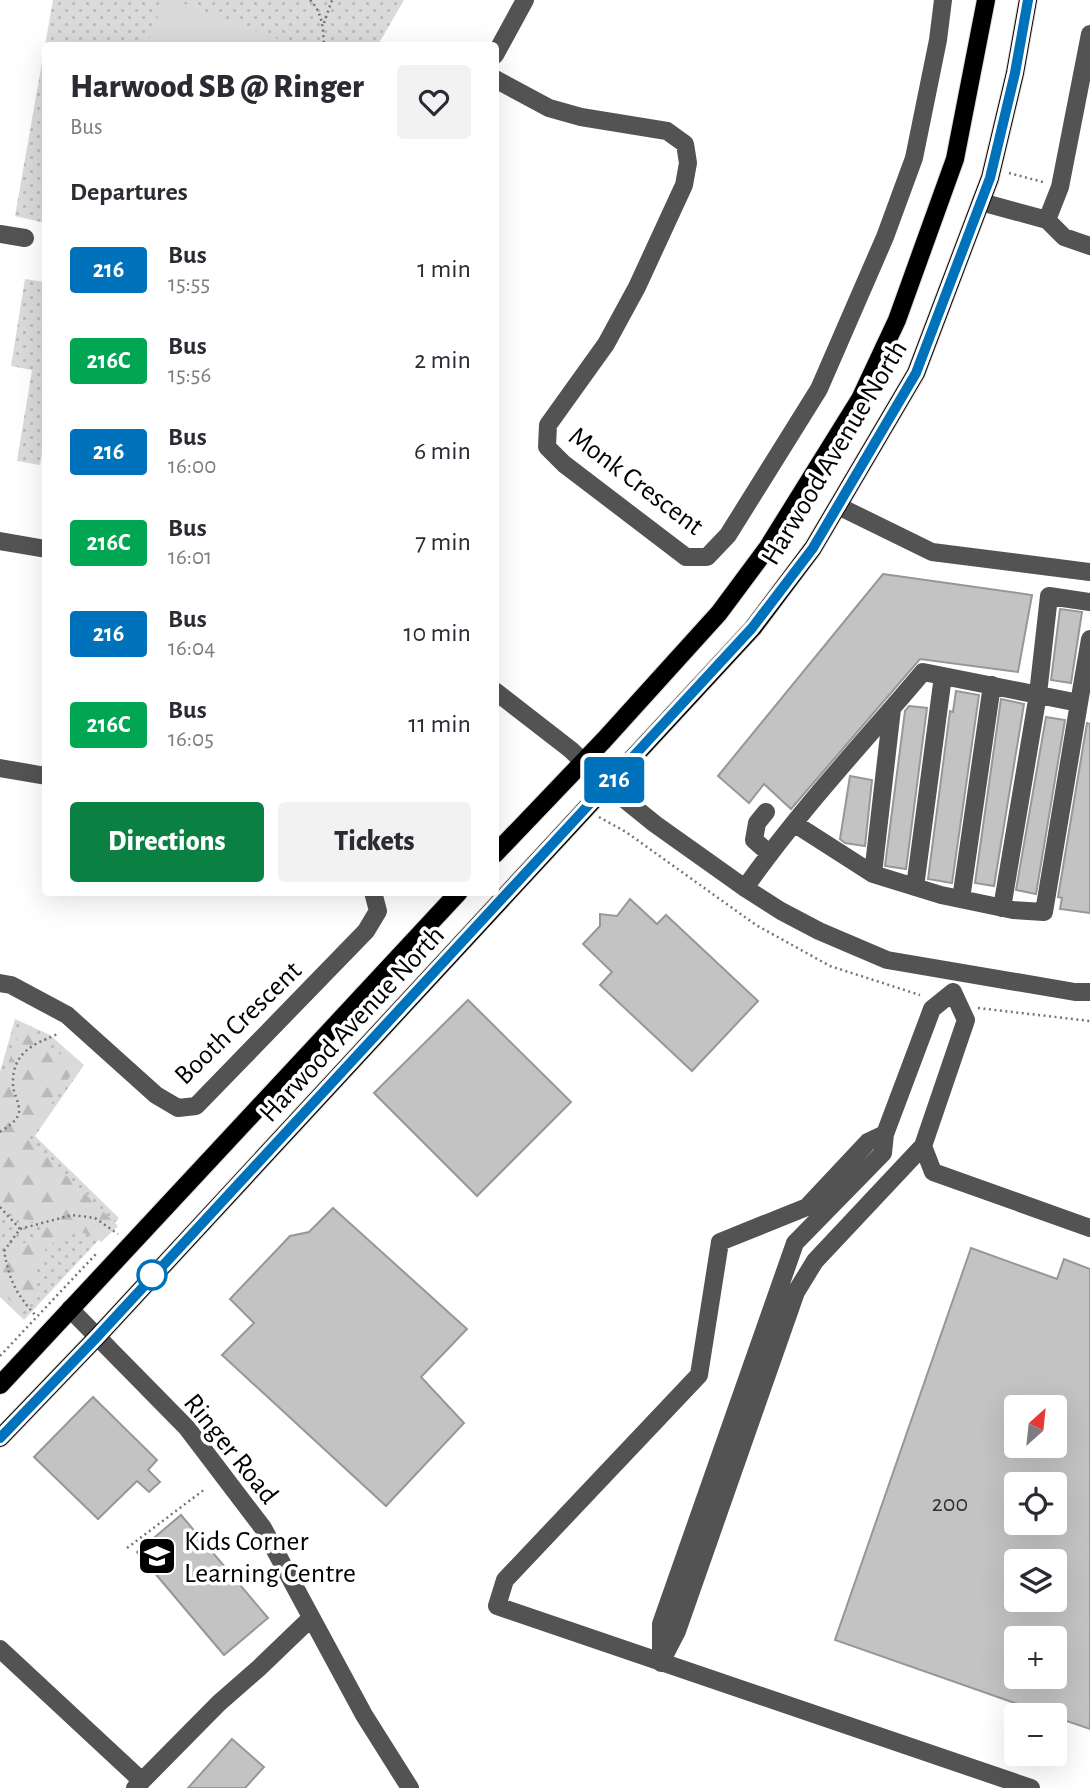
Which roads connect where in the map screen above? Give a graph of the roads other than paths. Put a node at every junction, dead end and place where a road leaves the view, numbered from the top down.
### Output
1 (525, 0) edge
2 (943, 0) edge
3 (986, 0) edge
4 (1028, 0) edge
5 (1090, 34) edge
6 (499, 48) edge
7 (499, 81) edge
8 (981, 202) junction
9 (1047, 220) junction
10 (0, 234) edge
11 (26, 238) dead end
12 (1090, 246) edge
13 (838, 506) junction
14 (0, 541) edge
15 (42, 548) edge
16 (1090, 572) edge
17 (1090, 602) edge
18 (1090, 639) edge
19 (943, 676) junction
20 (992, 685) junction
21 (499, 694) edge
22 (1038, 694) junction
23 (1079, 703) junction
24 (892, 709) junction
25 (583, 762) junction
26 (0, 768) edge
27 (42, 775) edge
28 (608, 786) junction
29 (766, 812) dead end
30 (796, 824) junction
31 (499, 850) edge
32 (770, 854) junction
33 (873, 874) junction
34 (915, 887) junction
35 (745, 888) junction
36 (374, 896) edge
37 (455, 896) edge
38 (961, 899) junction
39 (1002, 908) junction
40 (0, 983) edge
41 (1090, 992) edge
42 (885, 1133) junction
43 (923, 1146) junction
44 (1090, 1228) edge
45 (70, 1309) junction
46 (97, 1337) junction
47 (0, 1385) edge
48 (0, 1438) edge
49 (312, 1618) junction
50 (0, 1649) edge
51 (661, 1663) junction
52 (139, 1784) edge
53 (410, 1788) edge
54 (1031, 1788) edge

1 - 6 street
2 - 7 street, Monk Crescent
3 - 25 main road, Harwood Avenue North
4 - 8 main road, Harwood Avenue North
5 - 9 street
8 - 9 street
8 - 13 main road, Harwood Avenue North
9 - 12 street
10 - 11 street
13 - 16 street
13 - 28 main road, Harwood Avenue North
14 - 15 street
17 - 22 street
18 - 23 street
19 - 20 street
19 - 24 street
19 - 34 street
20 - 22 street
20 - 38 street
21 - 25 street
22 - 23 street
22 - 39 street
23 - 39 street
24 - 30 street
24 - 33 street
25 - 28 street
25 - 31 main road, Harwood Avenue North
26 - 27 street
28 - 35 street
28 - 46 main road, Harwood Avenue North
29 - 32 street
30 - 32 street
30 - 33 street
32 - 35 street
33 - 34 street
34 - 38 street
35 - 41 street
36 - 40 street, Booth Crescent
37 - 45 main road, Harwood Avenue North
38 - 39 street
42 - 43 street
42 - 51 street
42 - 51 street
43 - 44 street
43 - 51 street
45 - 46 street, Ringer Road
45 - 47 main road, Harwood Avenue North
46 - 48 main road, Harwood Avenue North
46 - 49 street, Ringer Road
49 - 52 street
49 - 53 street, Ringer Road
50 - 52 street
51 - 54 street

